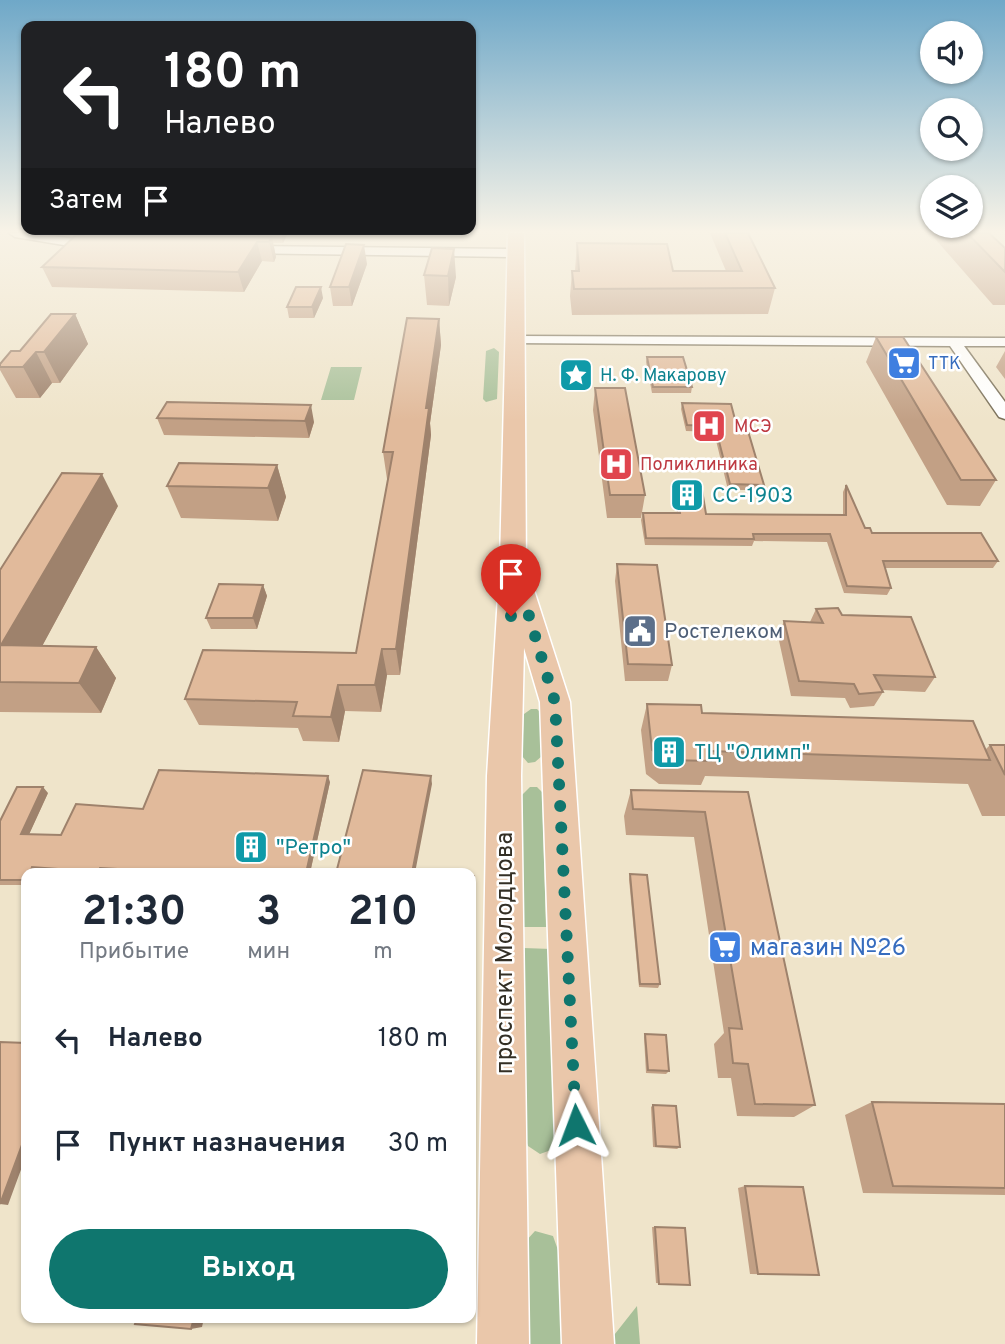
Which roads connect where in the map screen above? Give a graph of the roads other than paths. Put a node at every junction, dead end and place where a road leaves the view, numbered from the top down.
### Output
1 (516, 296) edge
2 (516, 340) junction
3 (954, 342) junction
4 (1005, 342) edge
5 (1005, 414) edge
6 (513, 563) junction
7 (503, 1344) edge
8 (588, 1344) edge

1 - 2 main road, проспект Молодцова
2 - 3 street
2 - 6 main road, проспект Молодцова
3 - 4 street
3 - 5 street
6 - 7 main road, проспект Молодцова
6 - 8 main road, проспект Молодцова

